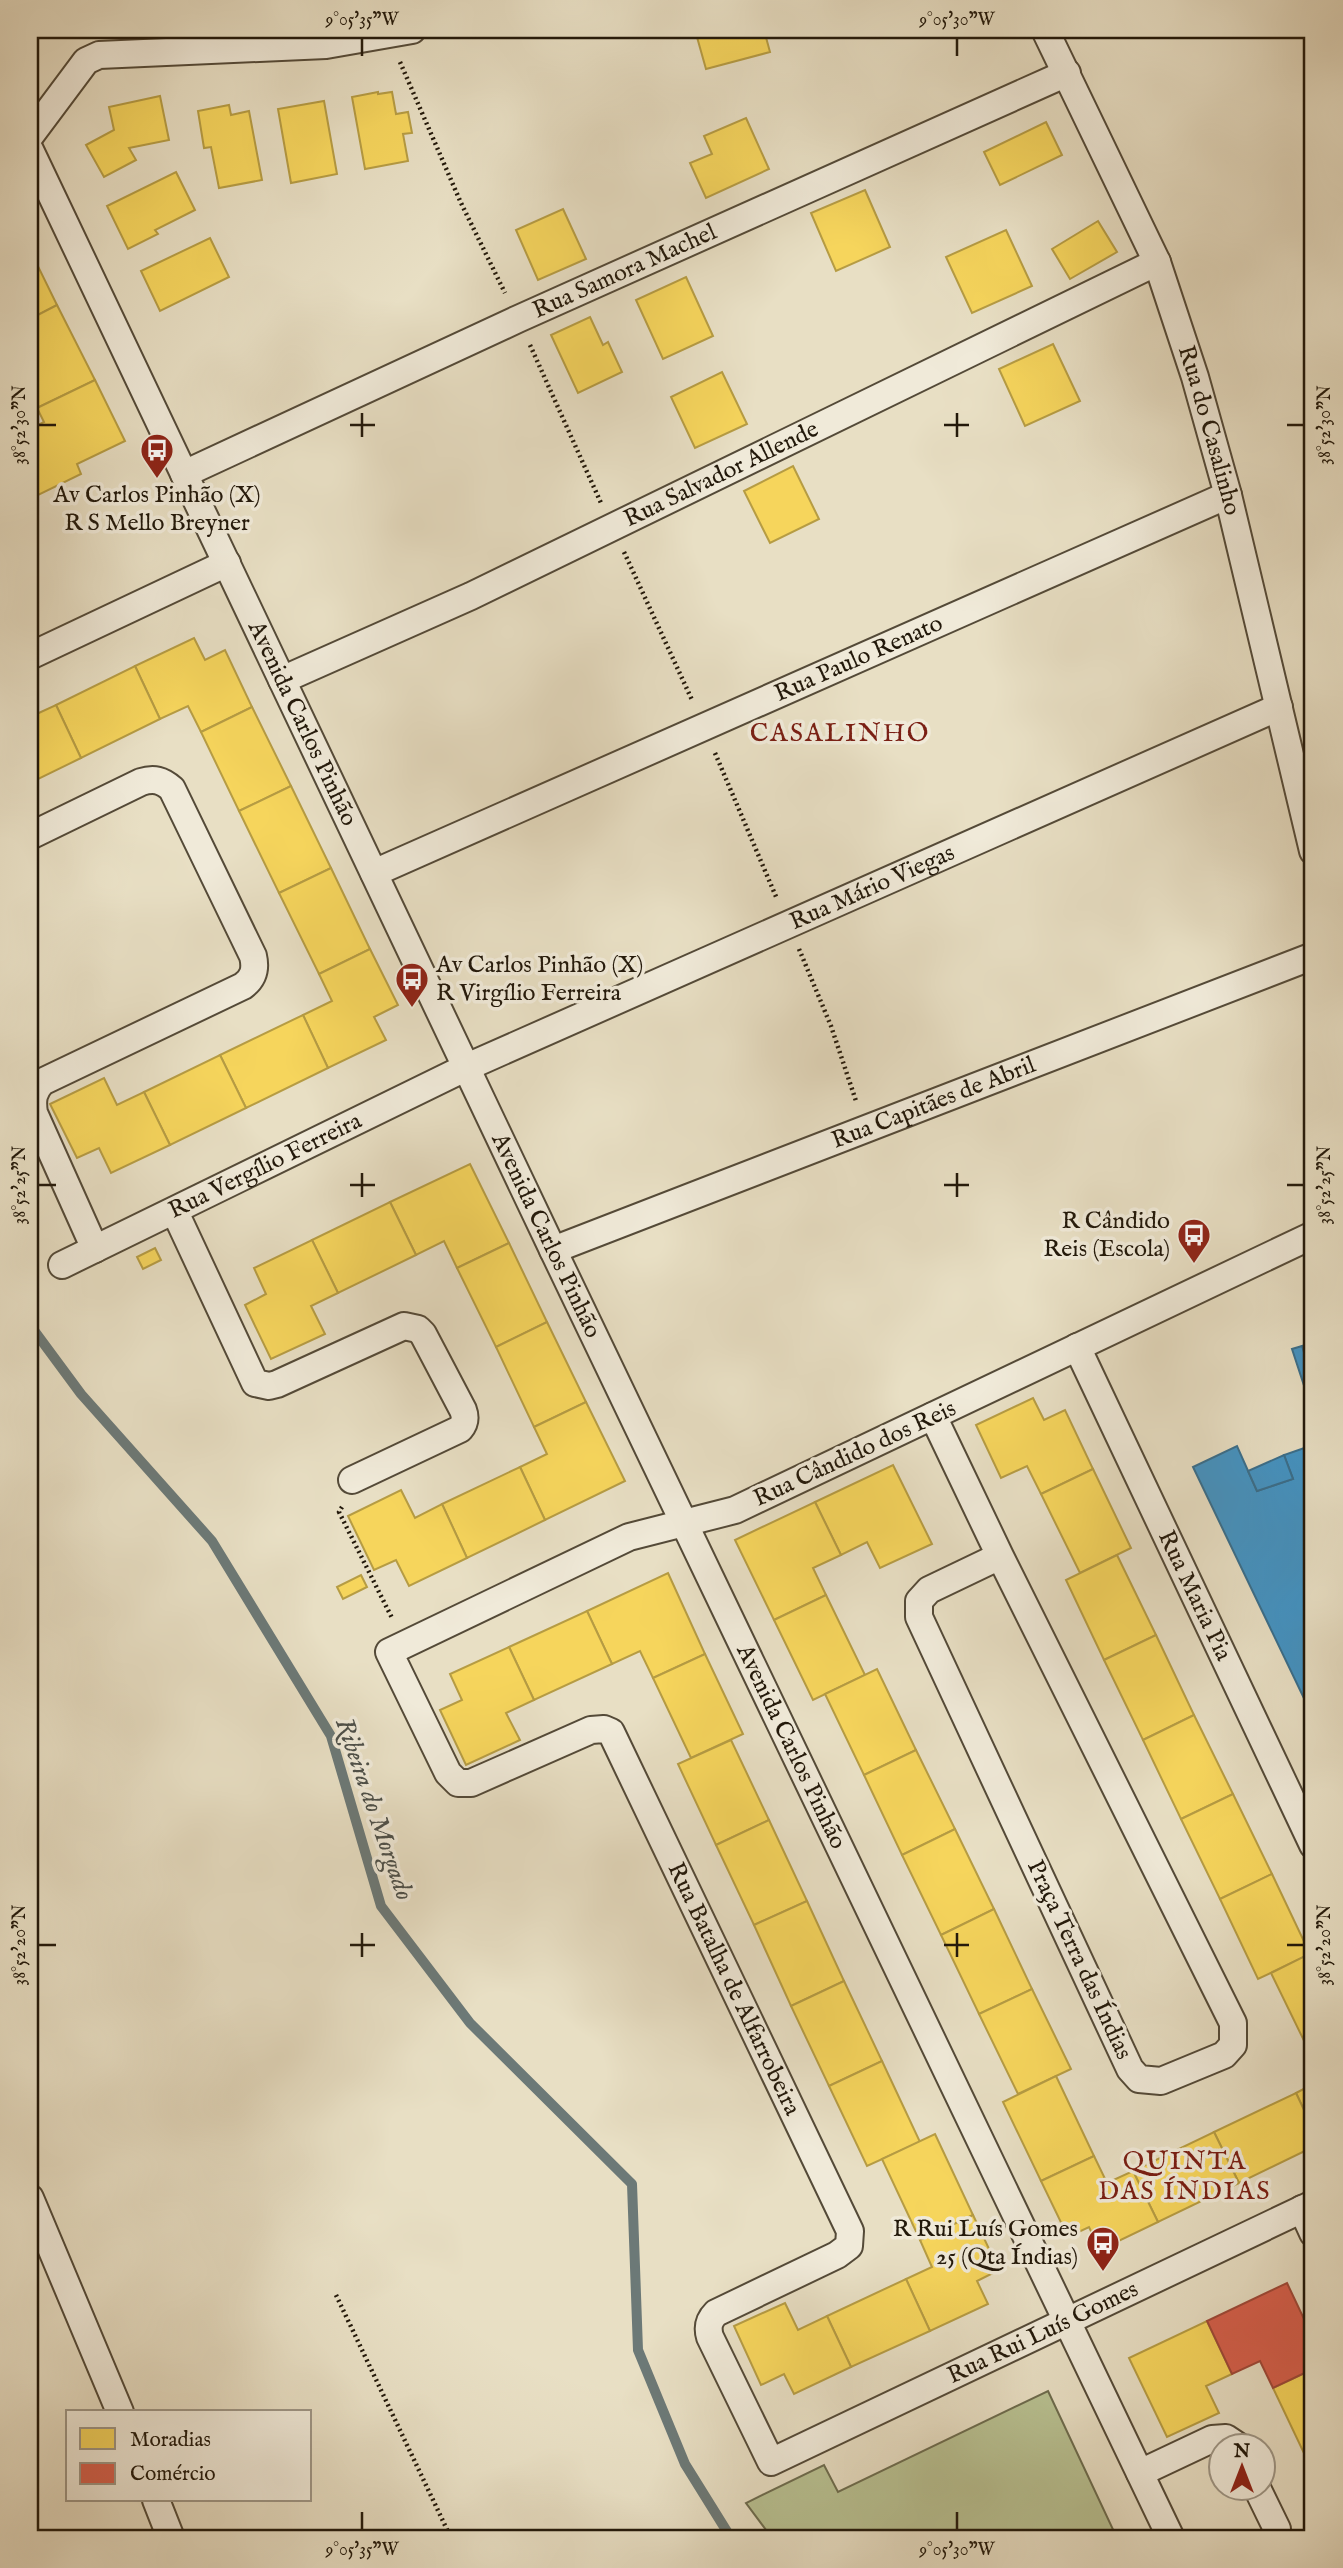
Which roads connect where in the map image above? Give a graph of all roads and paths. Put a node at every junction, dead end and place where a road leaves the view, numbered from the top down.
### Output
1 (1045, 30) edge
2 (400, 33) edge
3 (1067, 73) junction
4 (30, 136) edge
5 (30, 150) edge
6 (1157, 262) junction
7 (518, 319) junction
8 (184, 474) junction
9 (1228, 495) junction
10 (612, 527) junction
11 (227, 563) junction
12 (30, 656) edge
13 (282, 680) junction
14 (1279, 707) junction
15 (704, 726) junction
16 (30, 836) edge
17 (1313, 852) edge
18 (374, 873) junction
19 (788, 925) junction
20 (1313, 956) edge
21 (467, 1067) junction
22 (865, 1130) junction
23 (174, 1212) junction
24 (1313, 1235) edge
25 (95, 1249) junction
26 (554, 1250) junction
27 (62, 1265) dead end
28 (1077, 1348) junction
29 (933, 1416) junction
30 (352, 1480) joint
31 (684, 1523) junction
32 (1000, 1556) junction
33 (397, 1648) junction
34 (1313, 1844) edge
35 (30, 2198) edge
36 (1307, 2206) edge
37 (1313, 2233) edge
38 (336, 2295) dead end
39 (1067, 2321) junction
40 (119, 2410) edge
41 (1206, 2442) edge
42 (771, 2462) joint
43 (1140, 2473) junction
44 (157, 2502) edge
45 (1264, 2502) edge
46 (171, 2538) edge
47 (451, 2538) edge
48 (1171, 2538) edge
49 (1277, 2538) edge

1 - 3 street, Rua do Casalinho
2 - 4 street
2 - 7 path
3 - 6 street, Rua do Casalinho
3 - 7 street, Rua Samora Machel
5 - 8 street, Avenida Carlos Pinhão
6 - 9 street, Rua do Casalinho
6 - 10 street, Rua Salvador Allende
7 - 8 street, Rua Samora Machel
7 - 10 path
8 - 11 street, Avenida Carlos Pinhão
9 - 14 street, Rua do Casalinho
9 - 15 street, Rua Paulo Renato
10 - 13 street, Rua Salvador Allende
10 - 15 path
11 - 12 street
11 - 13 street, Avenida Carlos Pinhão
13 - 18 street, Avenida Carlos Pinhão
14 - 17 street, Rua do Casalinho
14 - 19 street, Rua Mário Viegas
15 - 18 street, Rua Paulo Renato
15 - 19 path
16 - 25 street
18 - 21 street, Avenida Carlos Pinhão
19 - 21 street, Rua Mário Viegas
19 - 22 path
20 - 22 street, Rua Capitães de Abril
21 - 23 street, Rua Vergílio Ferreira
21 - 26 street, Avenida Carlos Pinhão
22 - 26 street, Rua Capitães de Abril
23 - 25 street, Rua Vergílio Ferreira
23 - 30 street
24 - 28 street, Rua Cândido dos Reis
25 - 27 street, Rua Vergílio Ferreira
26 - 31 street, Avenida Carlos Pinhão
28 - 29 street, Rua Cândido dos Reis
28 - 34 street, Rua Maria Pia
29 - 31 street, Rua Cândido dos Reis
29 - 32 street, Praça Terra das Índias
30 - 33 path
31 - 33 street, Rua Cândido dos Reis
31 - 39 street, Avenida Carlos Pinhão
32 - 32 street, Praça Terra das Índias
33 - 42 street, Rua Batalha de Alfarrobeira
35 - 40 street
36 - 37 street
36 - 39 street, Rua Rui Luís Gomes
38 - 47 path
39 - 42 street, Rua Rui Luís Gomes
39 - 43 street, Avenida Carlos Pinhão
41 - 43 street
43 - 48 street, Avenida Carlos Pinhão
44 - 46 street
45 - 49 street

